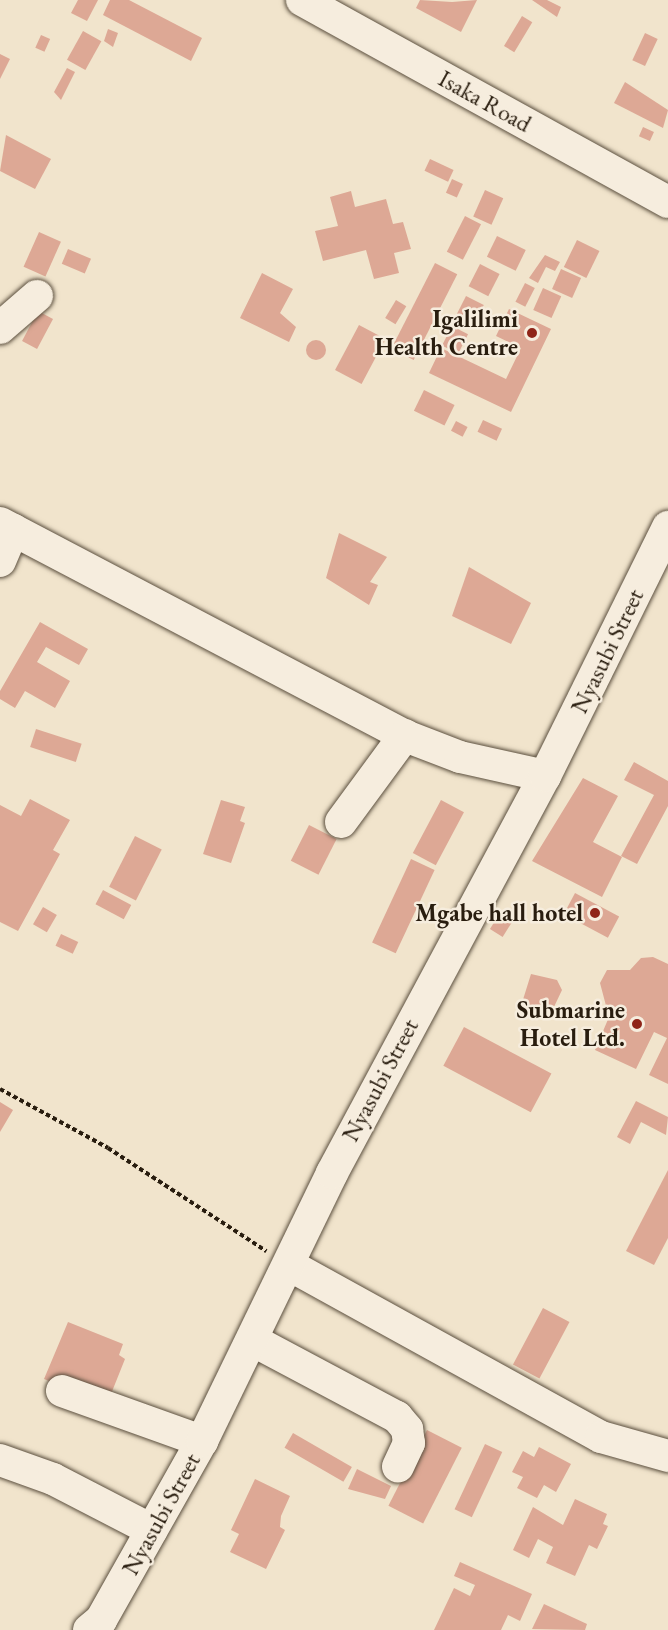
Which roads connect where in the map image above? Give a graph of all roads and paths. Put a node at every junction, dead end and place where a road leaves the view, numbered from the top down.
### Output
1 (302, 0) edge
2 (668, 202) edge
3 (37, 296) dead end
4 (0, 328) edge
5 (6, 527) edge
6 (668, 527) edge
7 (0, 561) edge
8 (405, 735) junction
9 (545, 777) junction
10 (341, 822) dead end
11 (0, 1089) edge
12 (291, 1266) junction
13 (254, 1341) junction
14 (62, 1391) dead end
15 (202, 1441) junction
16 (668, 1456) edge
17 (0, 1460) edge
18 (398, 1467) dead end
19 (152, 1530) junction
20 (89, 1630) edge

1 - 2 street, Isaka Road
3 - 4 street
5 - 7 street
5 - 8 street
6 - 9 street, Nyasubi Street
8 - 9 street
8 - 10 street
9 - 12 street, Nyasubi Street
11 - 12 path
12 - 13 street, Nyasubi Street
12 - 16 street
13 - 15 street, Nyasubi Street
13 - 18 street
14 - 15 street
15 - 19 street, Nyasubi Street
17 - 19 street
19 - 20 street, Nyasubi Street

